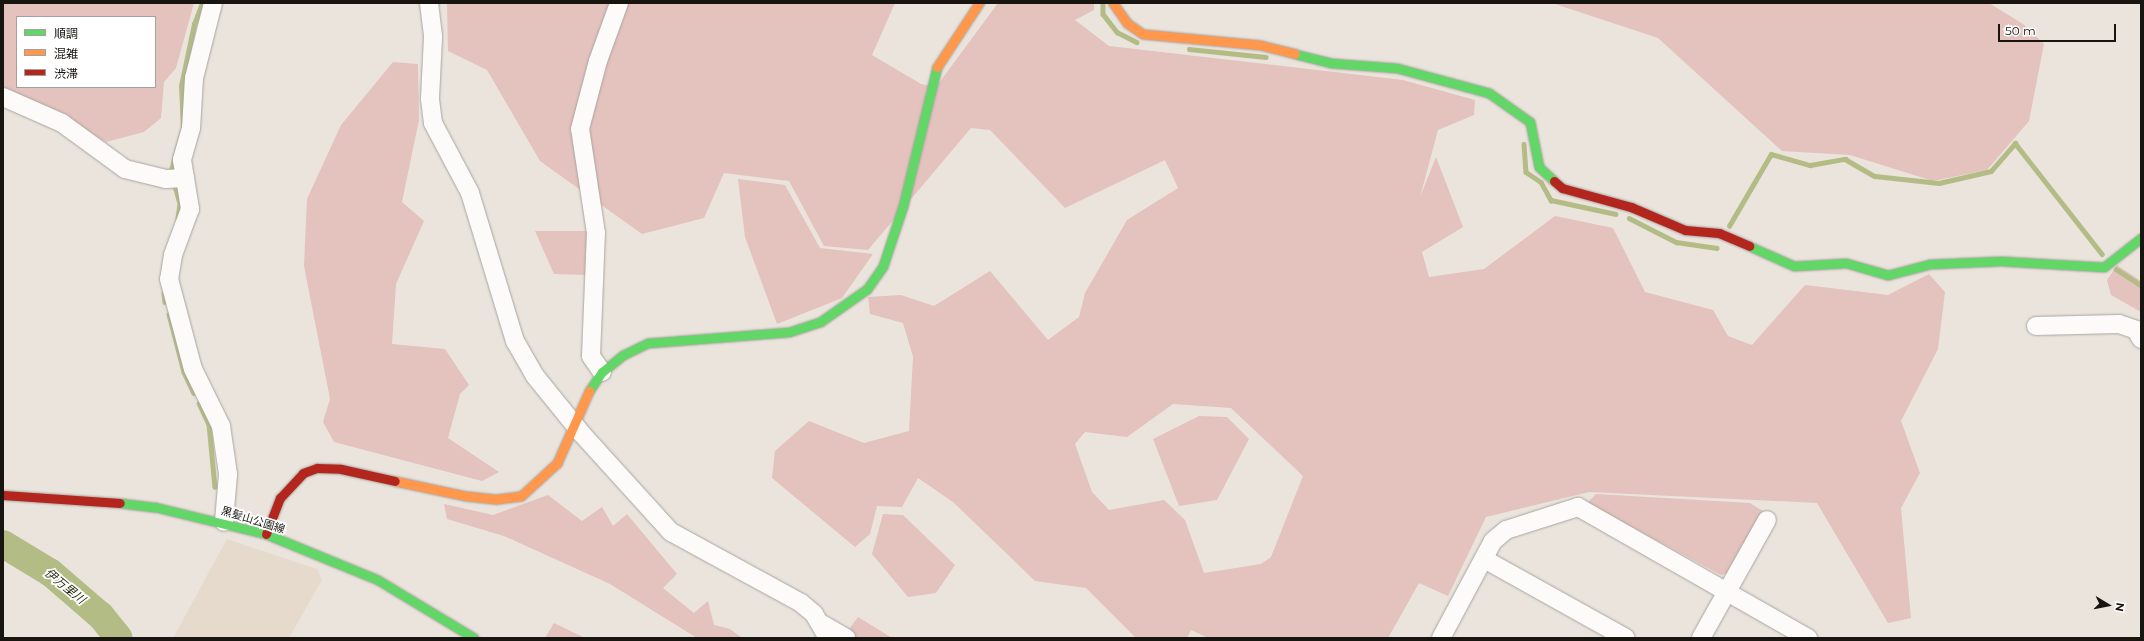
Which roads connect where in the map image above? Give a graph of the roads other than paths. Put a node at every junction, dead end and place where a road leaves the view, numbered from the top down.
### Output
1 (213, 3) edge
2 (429, 3) edge
3 (619, 3) edge
4 (979, 3) edge
5 (1113, 3) edge
6 (3, 97) edge
7 (185, 178) junction
8 (2141, 238) edge
9 (2036, 326) dead end
10 (2141, 339) edge
11 (602, 372) junction
12 (574, 423) junction
13 (3, 495) edge
14 (1768, 520) dead end
15 (224, 522) junction
16 (266, 534) junction
17 (1484, 559) junction
18 (1728, 591) junction
19 (825, 631) edge
20 (1444, 637) edge
21 (474, 638) edge
22 (846, 638) edge
23 (1626, 638) edge
24 (1701, 638) edge
25 (1808, 638) edge

1 - 7 street
2 - 12 street
3 - 11 street
4 - 11 street
5 - 8 street
6 - 7 street
7 - 15 street
9 - 10 street
11 - 12 street
12 - 16 street
12 - 19 street
13 - 15 street, 黒髪山公園線
14 - 18 street
15 - 16 street, 黒髪山公園線
16 - 21 street, 黒髪山公園線
17 - 18 street
17 - 20 street
17 - 23 street
18 - 24 street
18 - 25 street
19 - 22 street

